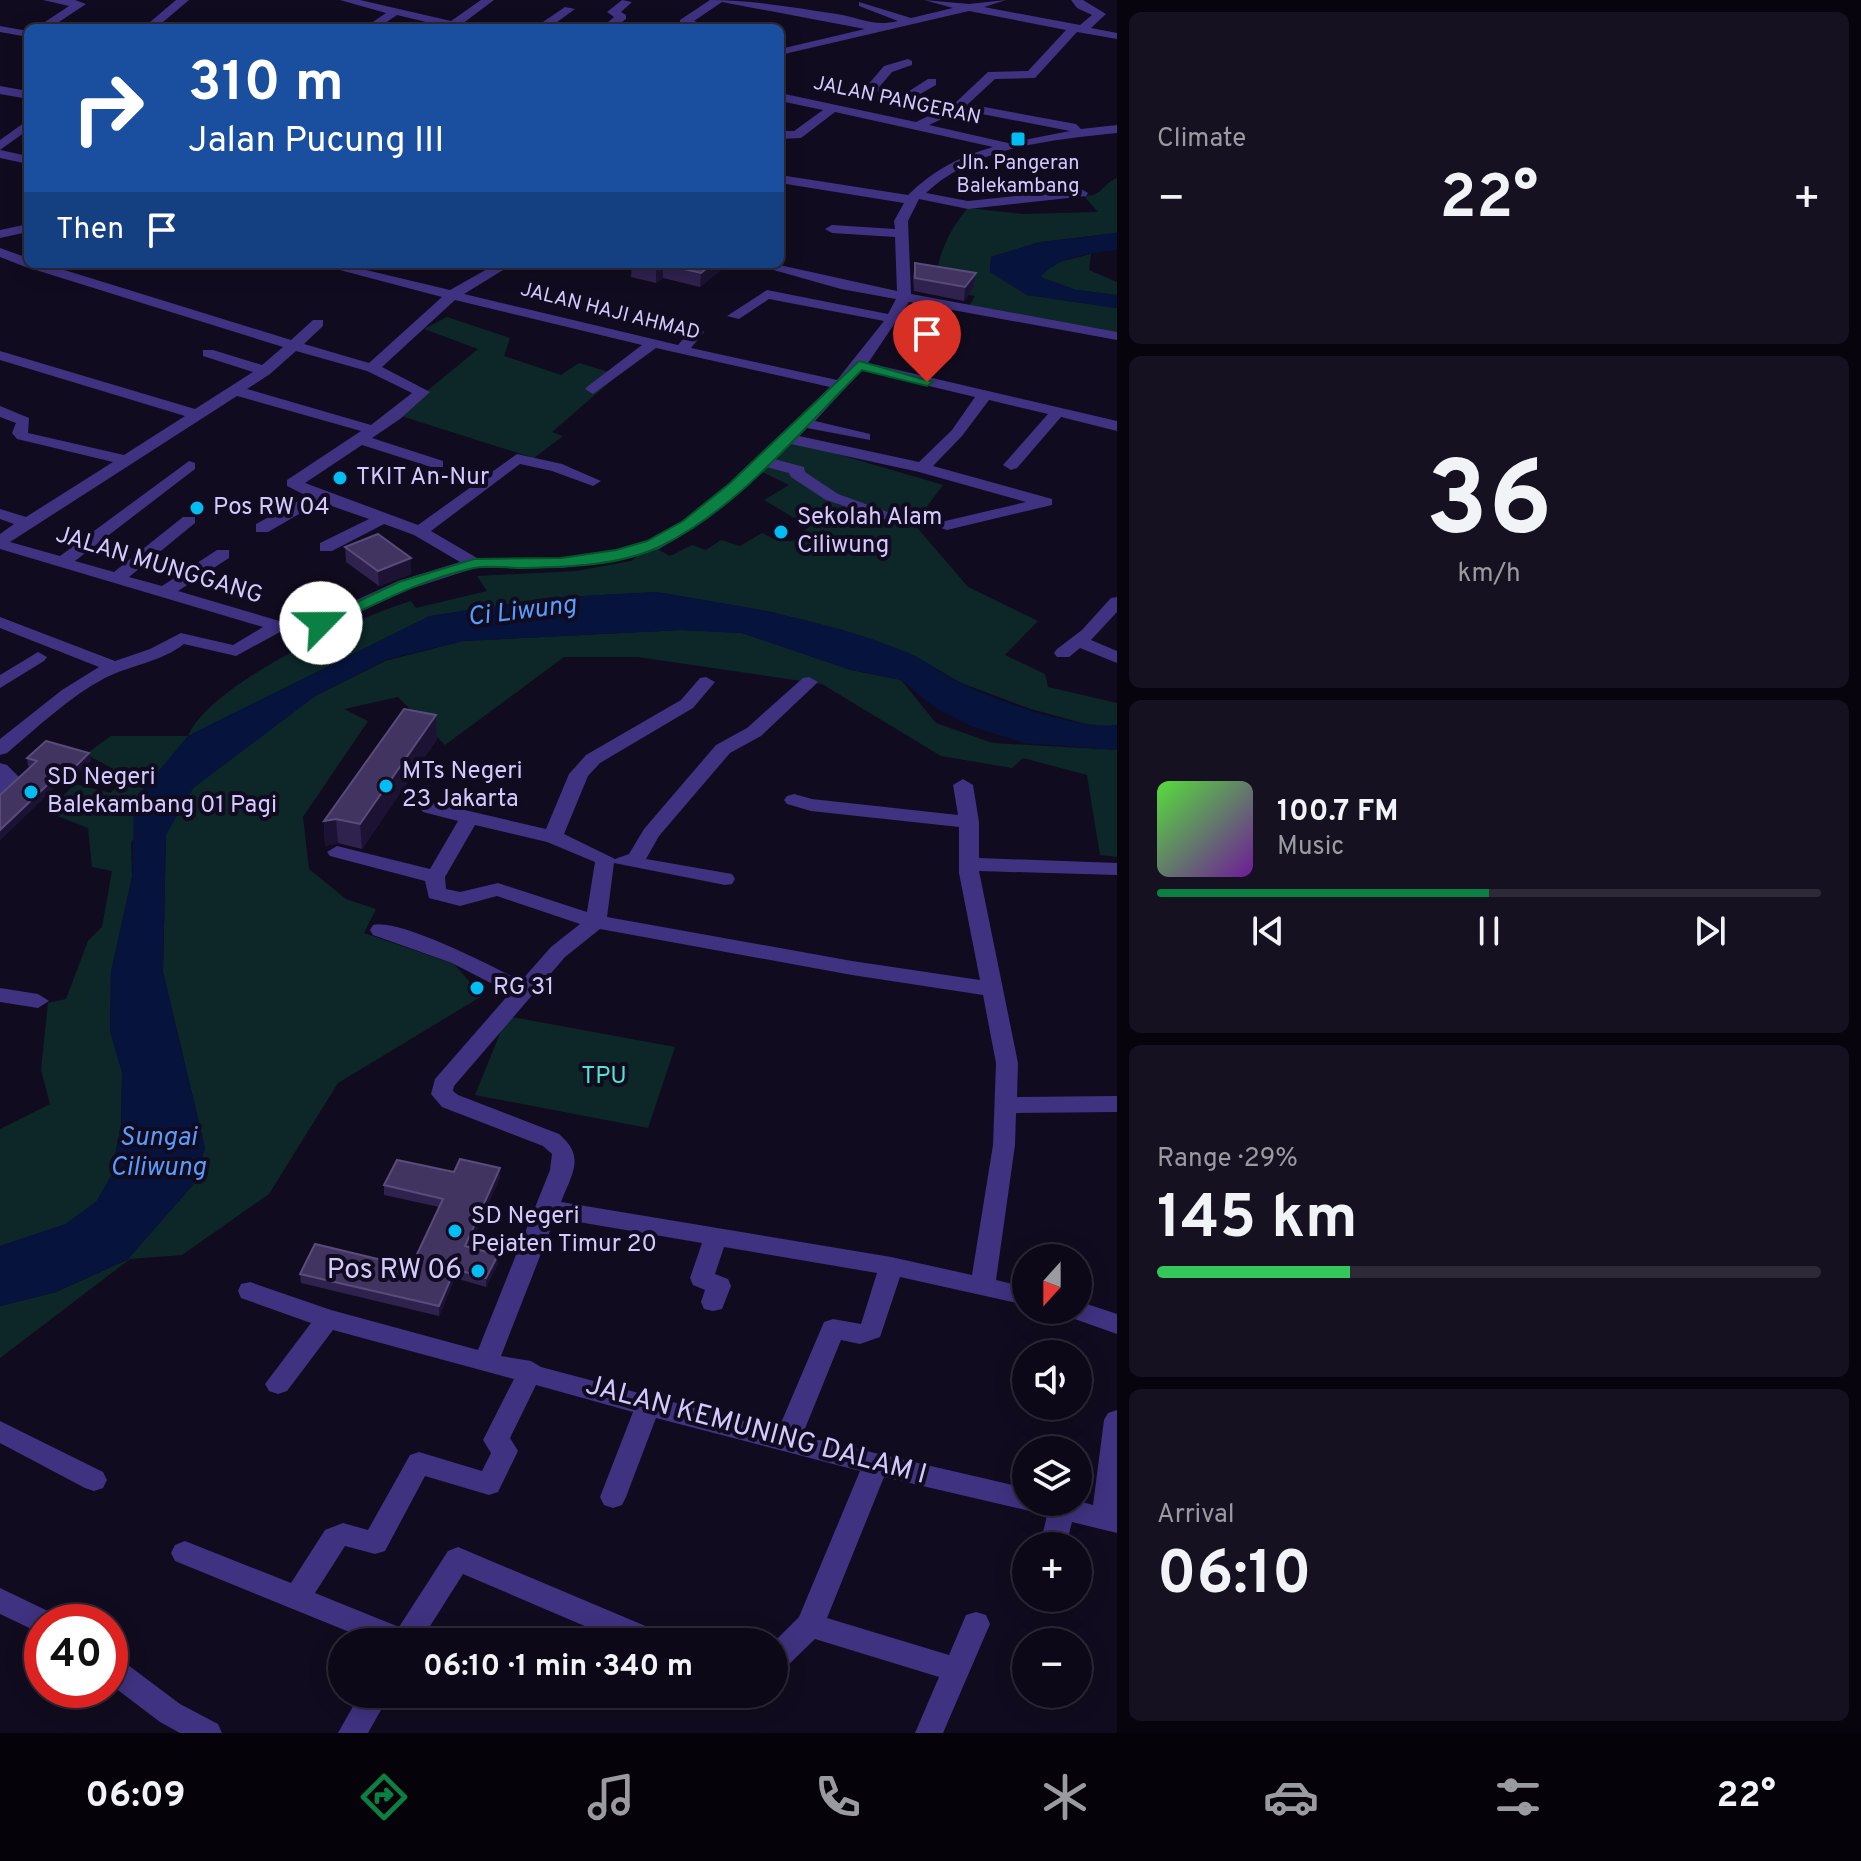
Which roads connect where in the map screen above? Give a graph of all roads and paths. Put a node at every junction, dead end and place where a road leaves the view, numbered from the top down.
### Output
1 (49, 0) edge
2 (162, 0) edge
3 (346, 0) edge
4 (488, 0) edge
5 (718, 0) edge
6 (727, 0) edge
7 (930, 0) edge
8 (1000, 0) edge
9 (1077, 0) edge
10 (181, 1) edge
11 (626, 2) edge
12 (863, 4) dead end
13 (968, 7) junction
14 (569, 9) dead end
15 (396, 11) junction
16 (427, 19) junction
17 (910, 21) junction
18 (48, 24) edge
19 (156, 24) edge
20 (376, 24) edge
21 (416, 24) edge
22 (449, 24) edge
23 (454, 24) edge
24 (547, 24) edge
25 (612, 24) edge
26 (693, 24) edge
27 (1079, 28) junction
28 (0, 29) edge
29 (877, 29) junction
30 (24, 33) edge
31 (784, 36) edge
32 (1117, 36) edge
33 (806, 46) junction
34 (784, 51) edge
35 (908, 63) dead end
36 (932, 82) dead end
37 (0, 90) edge
38 (24, 94) edge
39 (907, 97) junction
40 (784, 98) edge
41 (959, 106) junction
42 (833, 108) junction
43 (874, 116) junction
44 (0, 126) edge
45 (24, 126) edge
46 (918, 126) junction
47 (24, 127) edge
48 (1117, 129) edge
49 (1092, 131) junction
50 (784, 135) edge
51 (1006, 145) junction
52 (0, 146) edge
53 (0, 154) edge
54 (24, 159) edge
55 (784, 180) edge
56 (1081, 193) dead end
57 (911, 201) junction
58 (862, 202) dead end
59 (24, 229) edge
60 (832, 229) dead end
61 (899, 233) junction
62 (0, 234) edge
63 (0, 252) edge
64 (24, 262) edge
65 (42, 268) edge
66 (341, 268) edge
67 (499, 268) edge
68 (777, 268) edge
69 (453, 294) junction
70 (904, 297) junction
71 (734, 316) dead end
72 (893, 319) junction
73 (318, 323) dead end
74 (697, 332) dead end
75 (1117, 336) edge
76 (653, 344) junction
77 (293, 346) junction
78 (681, 351) junction
79 (208, 353) dead end
80 (0, 355) edge
81 (20, 361) junction
82 (859, 365) junction
83 (372, 368) junction
84 (265, 371) junction
85 (0, 376) edge
86 (841, 385) junction
87 (593, 389) dead end
88 (234, 390) junction
89 (984, 396) junction
90 (0, 411) edge
91 (1058, 412) junction
92 (196, 414) junction
93 (804, 423) junction
94 (1117, 426) edge
95 (366, 434) junction
96 (864, 437) dead end
97 (785, 438) junction
98 (126, 460) junction
99 (762, 461) junction
100 (437, 464) dead end
101 (1011, 465) dead end
102 (189, 466) dead end
103 (922, 468) junction
104 (593, 481) dead end
105 (319, 496) junction
106 (0, 514) edge
107 (384, 518) junction
108 (896, 518) dead end
109 (189, 520) dead end
110 (26, 523) junction
111 (947, 525) dead end
112 (262, 528) dead end
113 (420, 531) junction
114 (0, 544) edge
115 (326, 547) dead end
116 (223, 554) dead end
117 (64, 561) junction
118 (474, 563) junction
119 (117, 578) junction
120 (164, 593) junction
121 (1117, 602) edge
122 (0, 622) edge
123 (276, 627) junction
124 (1078, 641) junction
125 (1063, 653) dead end
126 (38, 657) dead end
127 (1117, 658) edge
128 (114, 667) junction
129 (706, 682) dead end
130 (809, 682) dead end
131 (0, 683) edge
132 (0, 749) edge
133 (0, 769) edge
134 (963, 785) dead end
135 (0, 791) edge
136 (794, 800) dead end
137 (430, 808) dead end
138 (470, 817) junction
139 (969, 822) junction
140 (553, 837) junction
141 (337, 852) dead end
142 (605, 859) junction
143 (628, 861) junction
144 (968, 864) junction
145 (1117, 869) edge
146 (435, 877) junction
147 (725, 879) dead end
148 (596, 922) junction
149 (380, 930) dead end
150 (993, 989) junction
151 (523, 991) junction
152 (0, 995) edge
153 (38, 1001) dead end
154 (1117, 1104) edge
155 (1006, 1105) junction
156 (547, 1208) junction
157 (715, 1239) junction
158 (891, 1266) junction
159 (983, 1284) junction
160 (250, 1291) dead end
161 (1012, 1292) edge
162 (713, 1302) dead end
163 (1092, 1315) edge
164 (328, 1319) junction
165 (1117, 1324) edge
166 (486, 1361) junction
167 (531, 1371) junction
168 (278, 1384) dead end
169 (648, 1405) junction
170 (1117, 1420) edge
171 (0, 1431) edge
172 (786, 1443) junction
173 (875, 1466) junction
174 (94, 1480) dead end
175 (1012, 1496) edge
176 (613, 1497) dead end
177 (1110, 1520) edge
178 (185, 1553) dead end
179 (297, 1597) junction
180 (0, 1600) edge
181 (24, 1613) edge
182 (976, 1624) dead end
183 (810, 1625) junction
184 (371, 1628) edge
185 (414, 1628) edge
186 (619, 1628) edge
187 (788, 1646) edge
188 (956, 1670) junction
189 (128, 1682) edge
190 (367, 1708) edge
191 (208, 1733) edge
192 (352, 1733) edge
193 (929, 1733) edge

1 - 18 street
2 - 10 street
3 - 15 street
4 - 23 street
5 - 26 street
6 - 29 street
7 - 13 street
8 - 13 street
9 - 27 street
10 - 19 street
11 - 25 street
12 - 17 street
13 - 17 street
13 - 27 street
14 - 24 street
15 - 16 street
15 - 20 street
16 - 21 street
16 - 22 street
17 - 29 street
27 - 32 street
27 - 41 street
28 - 30 street
29 - 33 street
31 - 33 street
33 - 34 street
35 - 39 street
36 - 39 street
37 - 38 street
39 - 43 street
40 - 42 street, JALAN PANGERAN
41 - 46 street
41 - 49 street
42 - 43 street, JALAN PANGERAN
42 - 50 street
43 - 46 street, JALAN PANGERAN
44 - 45 street
46 - 51 street, JALAN PANGERAN
47 - 52 street
48 - 49 street
49 - 51 street
51 - 57 street
53 - 54 street
55 - 57 street
56 - 57 street
57 - 58 street
57 - 61 street
59 - 62 street
60 - 61 street
61 - 70 street
63 - 64 street
65 - 77 street
66 - 69 street, JALAN HAJI AHMAD
67 - 69 street
68 - 70 street
69 - 76 street, JALAN HAJI AHMAD
69 - 83 street
70 - 72 street, JALAN MUNGGANG
70 - 75 street
71 - 72 street
72 - 82 street, JALAN MUNGGANG
73 - 77 street
74 - 78 street
76 - 78 street, JALAN HAJI AHMAD
76 - 87 street
77 - 83 street
77 - 84 street
78 - 86 street, JALAN HAJI AHMAD
79 - 84 street
80 - 81 street
81 - 85 street
81 - 92 street
82 - 86 street, JALAN MUNGGANG
82 - 89 street
83 - 95 street
84 - 88 street
86 - 93 street, JALAN MUNGGANG
88 - 92 street
88 - 95 street
89 - 91 street
89 - 103 street
90 - 98 street
91 - 94 street
91 - 101 street
92 - 98 street
93 - 96 street
93 - 97 street, JALAN MUNGGANG
95 - 100 street
95 - 105 street
97 - 99 street, JALAN MUNGGANG
97 - 103 street
98 - 110 street
99 - 108 street
99 - 118 street, JALAN MUNGGANG
102 - 117 street
103 - 111 street
104 - 113 street
105 - 107 street
105 - 112 street
106 - 110 street
107 - 113 street
107 - 115 street
109 - 119 street
110 - 114 street
113 - 118 street
114 - 117 street, JALAN MUNGGANG
116 - 120 street
117 - 119 street, JALAN MUNGGANG
118 - 123 street, JALAN MUNGGANG
119 - 120 street, JALAN MUNGGANG
120 - 123 street, JALAN MUNGGANG
121 - 124 street
122 - 128 street
123 - 128 street
124 - 125 street
124 - 127 street
126 - 131 street
128 - 132 street
129 - 140 street
130 - 143 street
133 - 135 street
134 - 139 street
136 - 139 street
137 - 138 street
138 - 140 street
138 - 146 street
139 - 144 street
140 - 142 street
141 - 146 street
142 - 143 street
142 - 148 street
143 - 147 street
144 - 145 street
144 - 150 street
146 - 148 street
148 - 150 street
148 - 151 street
149 - 151 street
150 - 155 street
151 - 156 street
152 - 153 street
154 - 155 street
155 - 159 street
156 - 157 street
156 - 166 street
157 - 158 street
157 - 162 street
158 - 159 street
158 - 172 street
159 - 161 street
160 - 164 street, JALAN KEMUNING DALAM I
163 - 165 street
164 - 166 street, JALAN KEMUNING DALAM I
164 - 168 street
166 - 167 street, JALAN KEMUNING DALAM I
167 - 169 street, JALAN KEMUNING DALAM I
167 - 179 street
169 - 172 street, JALAN KEMUNING DALAM I
169 - 176 street
170 - 177 street
171 - 174 street
172 - 173 street, JALAN KEMUNING DALAM I
173 - 175 street, JALAN KEMUNING DALAM I
173 - 183 street
178 - 179 street
179 - 184 street
180 - 181 street
182 - 188 street
183 - 187 street
183 - 188 street
185 - 186 street
188 - 193 street
189 - 191 street
190 - 192 street

